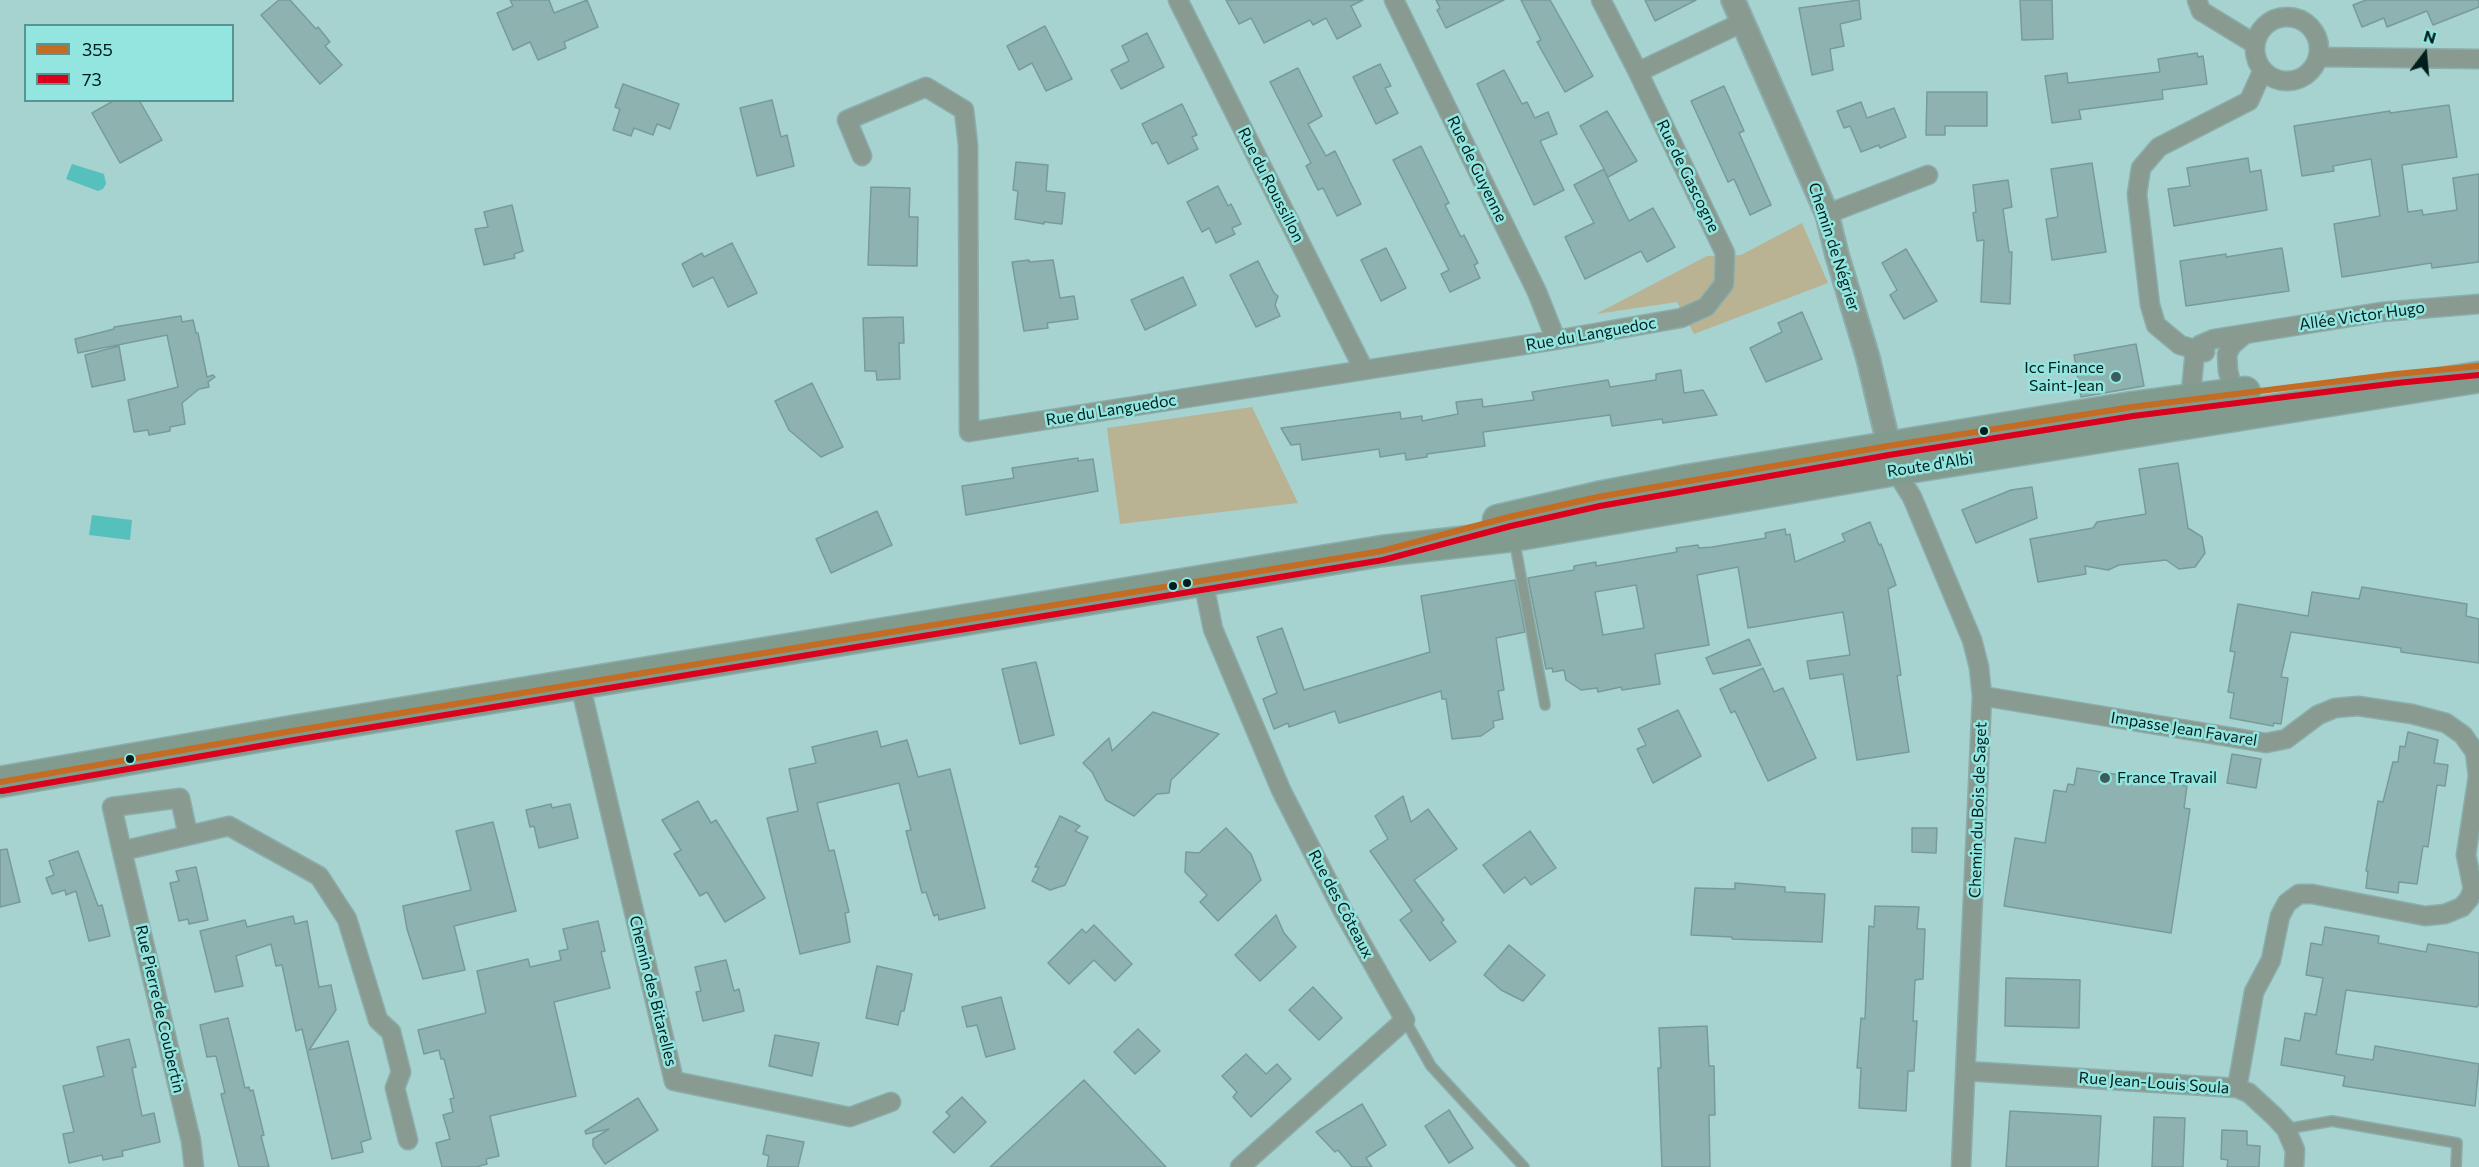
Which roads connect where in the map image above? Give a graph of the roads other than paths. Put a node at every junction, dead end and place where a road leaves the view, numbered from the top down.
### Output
1 (1178, 0) edge
2 (1394, 0) edge
3 (1601, 0) edge
4 (1733, 0) edge
5 (2197, 0) edge
6 (2296, 9) edge
7 (1743, 22) junction
8 (2255, 44) junction
9 (2318, 57) junction
10 (2479, 59) edge
11 (2263, 70) junction
12 (1638, 72) junction
13 (862, 156) dead end
14 (1928, 175) dead end
15 (1827, 214) junction
16 (1724, 284) joint
17 (2479, 304) edge
18 (2245, 334) junction
19 (1556, 340) junction
20 (2194, 351) junction
21 (2227, 354) junction
22 (2479, 366) edge
23 (1364, 370) junction
24 (2479, 377) edge
25 (2192, 400) junction
26 (2227, 405) junction
27 (1891, 458) junction
28 (1511, 526) junction
29 (1203, 580) junction
30 (580, 684) junction
31 (1982, 696) junction
32 (1545, 705) dead end
33 (0, 782) edge
34 (188, 835) junction
35 (122, 851) junction
36 (1405, 1020) junction
37 (1966, 1071) junction
38 (2237, 1088) junction
39 (891, 1102) dead end
40 (2286, 1129) junction
41 (408, 1140) dead end
42 (194, 1167) edge
43 (1240, 1167) edge
44 (1524, 1167) edge
45 (1961, 1167) edge
46 (2294, 1167) edge
47 (2456, 1167) edge

1 - 23 street, Rue du Roussillon
2 - 19 street, Rue de Guyenne
3 - 12 street, Rue de Gascogne
4 - 7 street, Chemin de Négrier
5 - 8 street
6 - 8 street
6 - 9 street
7 - 12 street
7 - 15 street, Chemin de Négrier
8 - 11 street
9 - 10 street
9 - 11 street
11 - 20 street
12 - 16 street, Rue de Gascogne
13 - 23 street, Rue du Languedoc
14 - 15 street
15 - 27 street, Chemin de Négrier
16 - 19 street, Rue du Languedoc
17 - 18 street, Allée Victor Hugo
18 - 20 street, Allée Victor Hugo
18 - 21 street
19 - 23 street, Rue du Languedoc
20 - 21 street
20 - 25 street
21 - 26 street
22 - 26 main road, Route d'Albi
24 - 26 main road, Route d'Albi
25 - 26 main road, Route d'Albi
25 - 27 main road, Route d'Albi
26 - 27 main road, Route d'Albi
27 - 28 main road, Route d'Albi
27 - 31 street, Chemin du Bois de Saget
28 - 29 main road, Route d'Albi
28 - 32 lane
29 - 30 main road, Route d'Albi
29 - 36 street, Rue des Côteaux
30 - 33 main road, Route d'Albi
30 - 39 street, Chemin des Bitarelles
31 - 37 street, Chemin du Bois de Saget
31 - 38 street, Impasse Jean Favarel
34 - 35 street
34 - 35 street, Rue Pierre de Coubertin
34 - 41 street
35 - 42 street, Rue Pierre de Coubertin
36 - 43 street
36 - 44 lane
37 - 38 street, Rue Jean-Louis Soula
37 - 45 street, Chemin du Bois de Saget
38 - 40 street, Rue Jean-Louis Soula
40 - 46 street, Rue Jean-Louis Soula
40 - 47 lane

